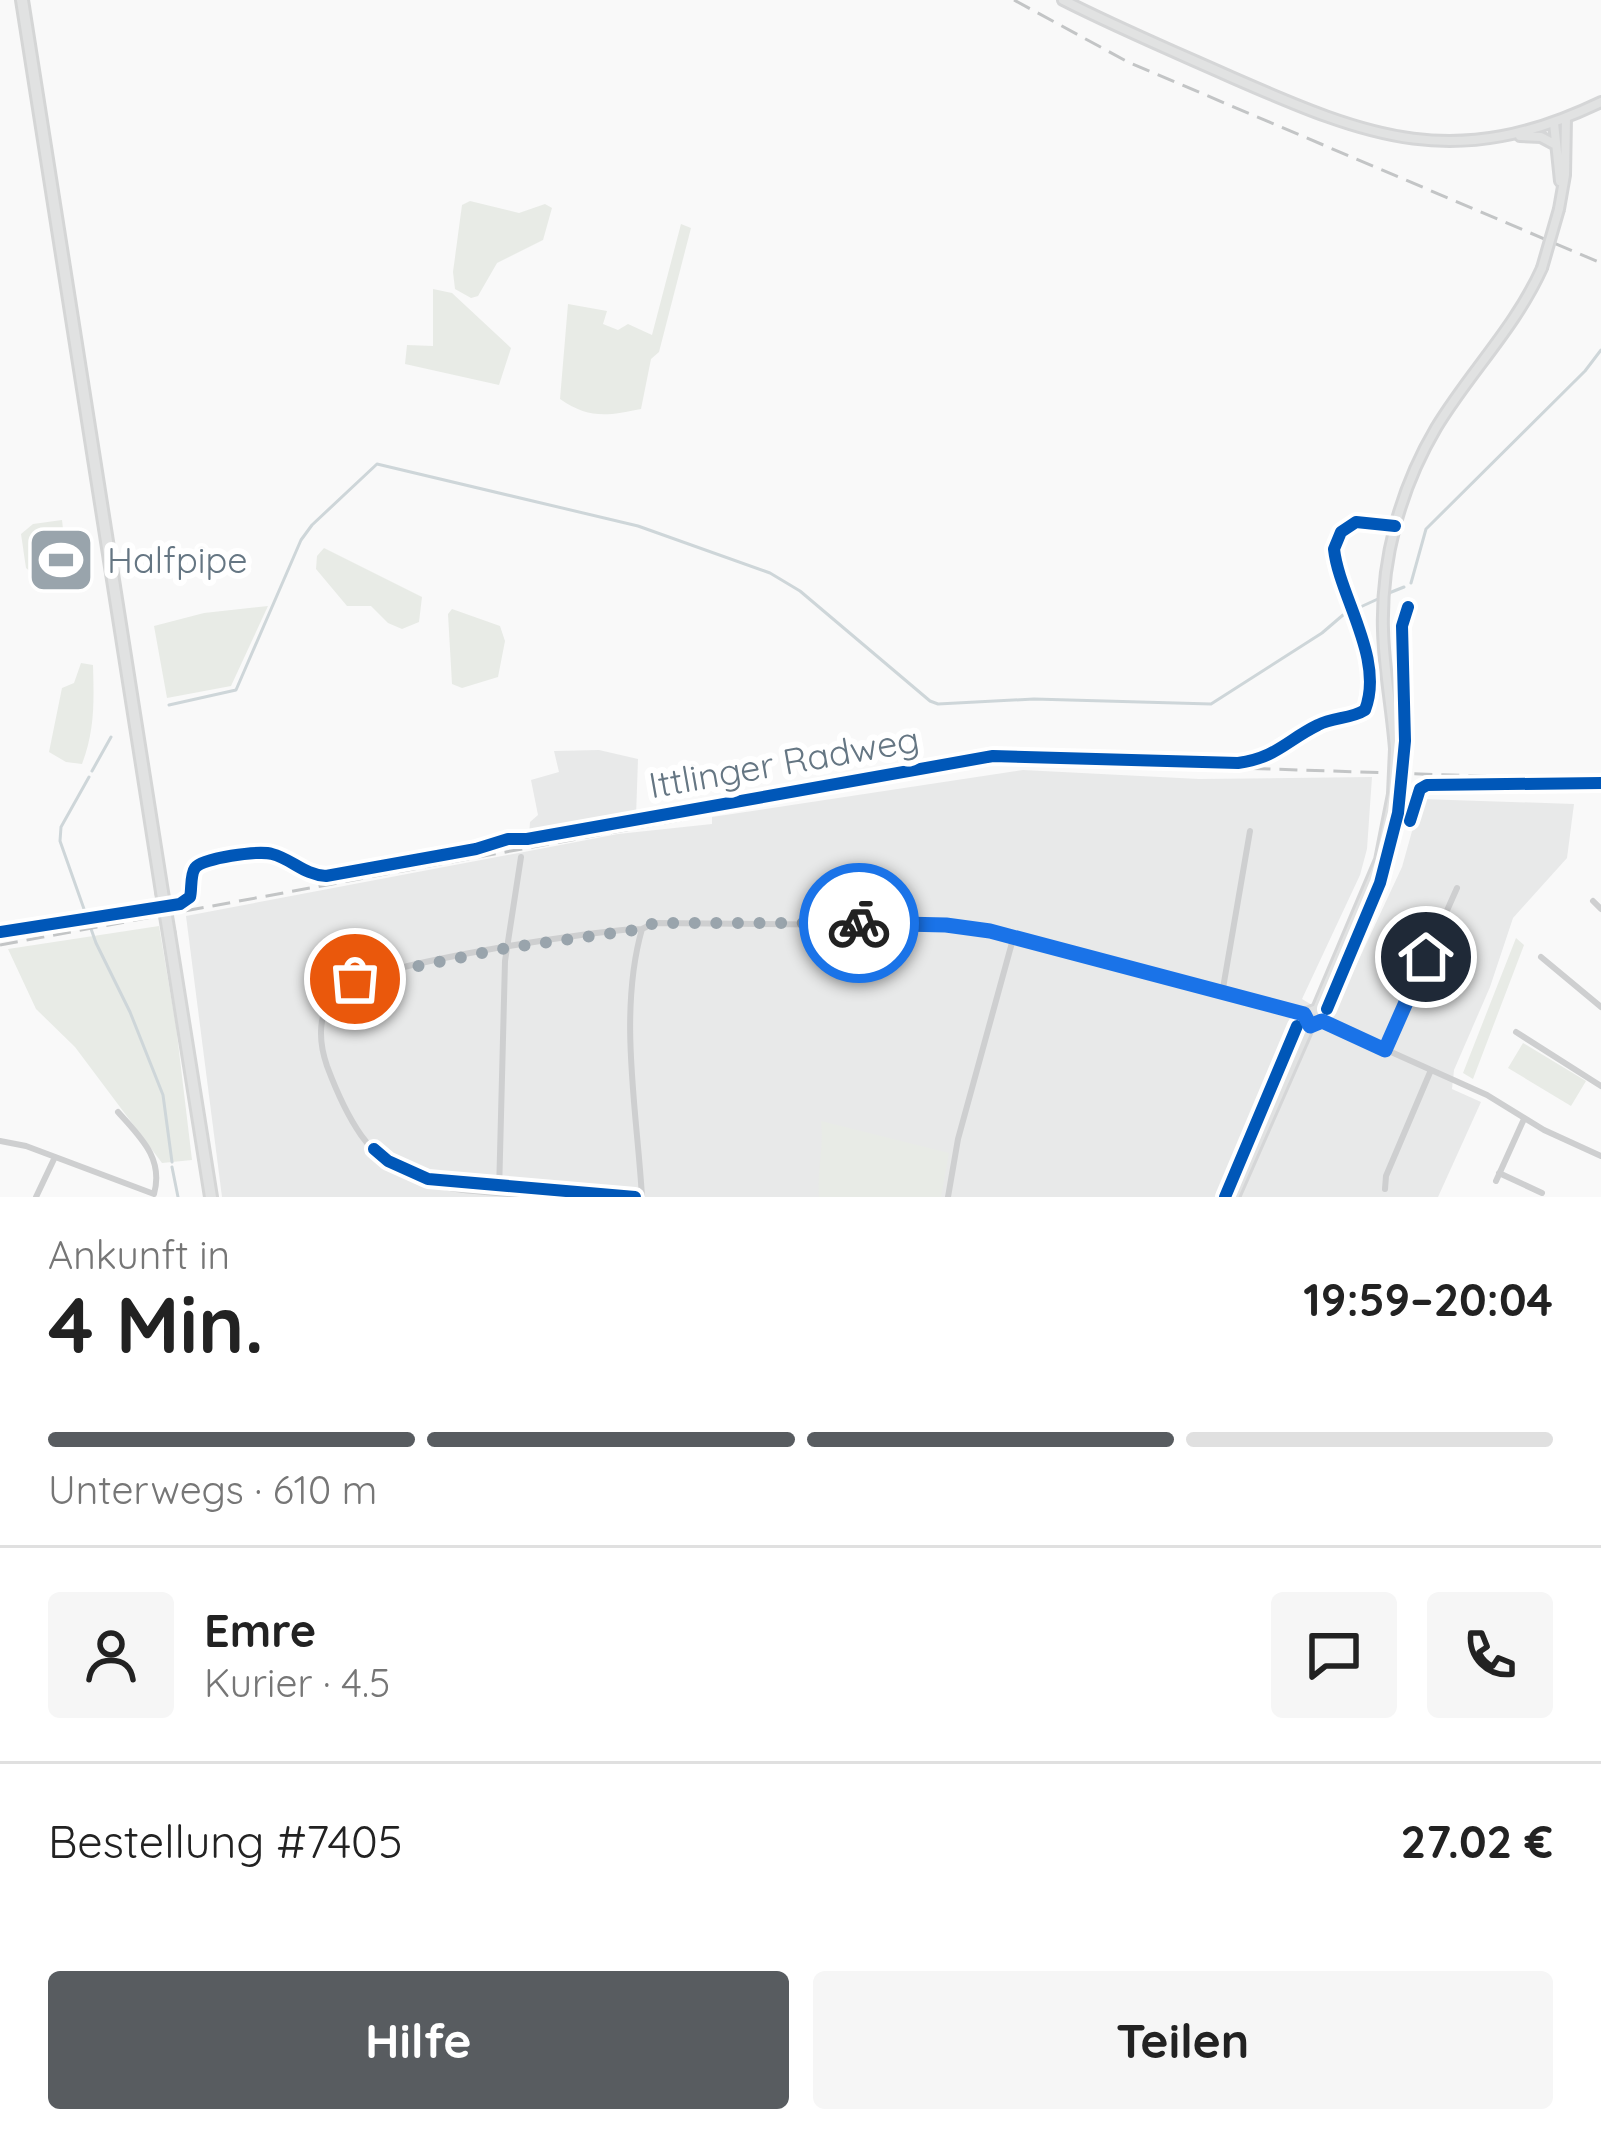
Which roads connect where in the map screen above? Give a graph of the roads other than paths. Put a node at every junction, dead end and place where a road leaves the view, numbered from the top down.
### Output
1 (22, 0) edge
2 (1063, 0) edge
3 (1601, 102) edge
4 (1566, 118) junction
5 (1554, 122) junction
6 (1506, 136) junction
7 (1558, 146) junction
8 (1559, 206) junction
9 (1250, 831) dead end
10 (521, 857) dead end
11 (1457, 888) dead end
12 (1593, 901) dead end
13 (1601, 909) edge
14 (642, 929) junction
15 (1014, 938) junction
16 (507, 948) junction
17 (1541, 957) dead end
18 (1222, 994) junction
19 (1601, 1007) edge
20 (1317, 1009) junction
21 (1304, 1014) junction
22 (1322, 1021) junction
23 (1310, 1026) junction
24 (1516, 1032) dead end
25 (1385, 1050) junction
26 (1432, 1070) junction
27 (1601, 1086) edge
28 (118, 1112) dead end
29 (1524, 1118) junction
30 (0, 1141) edge
31 (56, 1156) junction
32 (1601, 1156) edge
33 (1385, 1189) dead end
34 (499, 1193) junction
35 (1542, 1193) dead end
36 (154, 1195) edge
37 (35, 1197) edge
38 (207, 1197) edge
39 (553, 1197) edge
40 (642, 1197) edge
41 (948, 1197) edge
42 (1234, 1197) edge

1 - 38 highway, bridge
2 - 6 street
3 - 4 street
4 - 5 street
4 - 8 street
5 - 6 street
5 - 7 street
6 - 7 street
7 - 8 street
8 - 20 street, bridge
9 - 18 street
10 - 16 street
11 - 25 street
12 - 13 street
14 - 15 street
14 - 16 street
14 - 40 street
15 - 18 street
15 - 41 street
16 - 34 street
16 - 34 street
17 - 19 street
18 - 21 street
20 - 21 street
20 - 22 street
21 - 23 street
22 - 23 street
22 - 25 street
23 - 42 street
24 - 27 street
25 - 26 street
26 - 29 street
26 - 33 street
28 - 36 street
29 - 32 street
29 - 35 street
30 - 31 street
31 - 36 street
31 - 37 street
34 - 39 street

